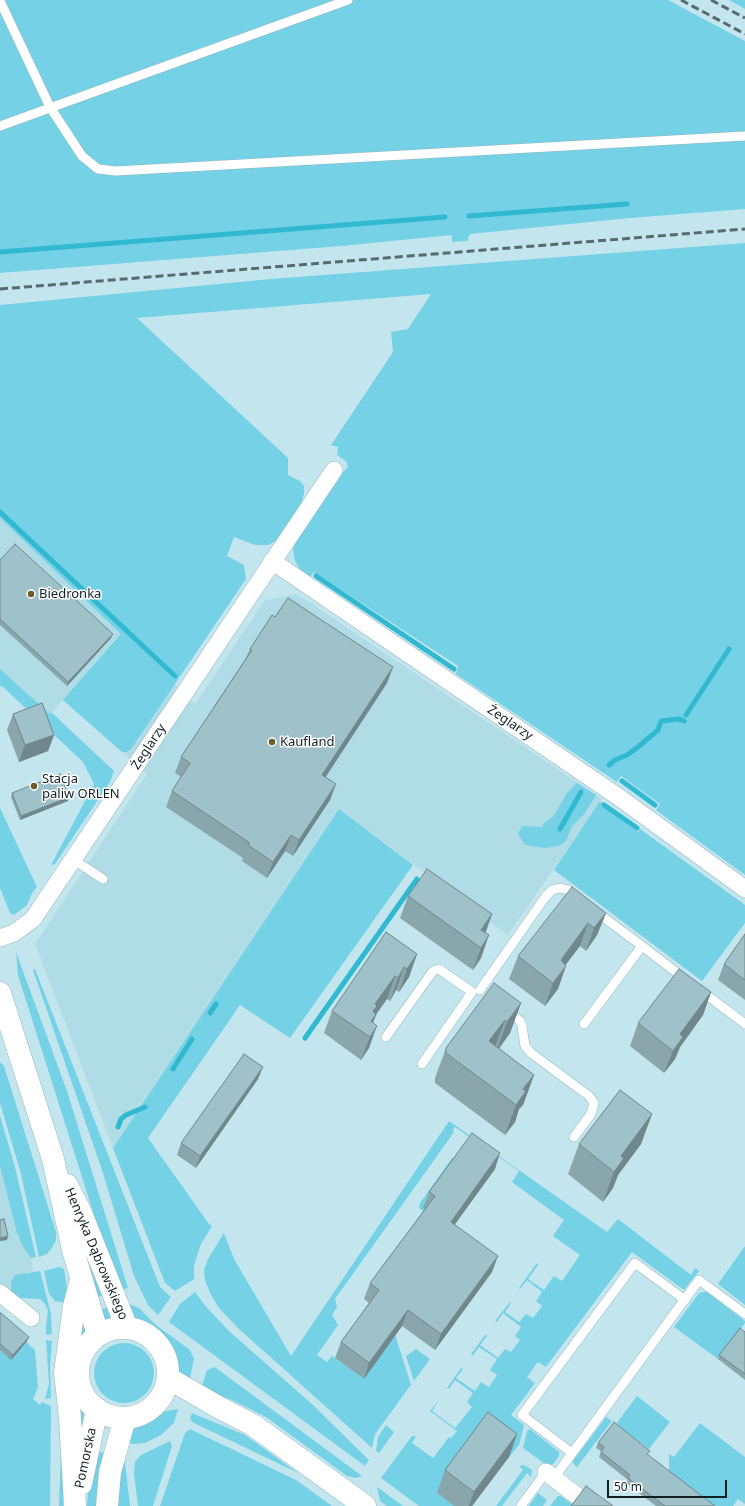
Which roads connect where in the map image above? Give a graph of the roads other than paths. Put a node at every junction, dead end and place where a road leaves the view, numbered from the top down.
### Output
1 (348, 0) edge
2 (0, 1) edge
3 (50, 107) junction
4 (0, 126) edge
5 (745, 136) edge
6 (334, 470) dead end
7 (272, 562) junction
8 (74, 860) junction
9 (103, 880) dead end
10 (745, 889) edge
11 (0, 938) edge
12 (642, 946) junction
13 (0, 992) edge
14 (479, 992) junction
15 (498, 1003) edge
16 (584, 1024) dead end
17 (745, 1024) edge
18 (6, 1030) edge
19 (386, 1037) dead end
20 (422, 1064) dead end
21 (574, 1137) dead end
22 (53, 1159) junction
23 (82, 1279) junction
24 (0, 1293) edge
25 (684, 1300) junction
26 (745, 1314) edge
27 (31, 1318) dead end
28 (127, 1328) junction
29 (98, 1335) junction
30 (168, 1378) junction
31 (160, 1399) junction
32 (218, 1407) junction
33 (96, 1409) junction
34 (125, 1418) junction
35 (572, 1453) junction
36 (550, 1475) junction
37 (75, 1506) edge
38 (107, 1506) edge
39 (365, 1506) edge
40 (521, 1506) edge
41 (590, 1506) edge

1 - 3 lane
2 - 3 lane
3 - 4 lane
3 - 5 lane
6 - 7 street, Żeglarzy
7 - 8 street, Żeglarzy
7 - 10 street, Żeglarzy
8 - 9 lane
8 - 11 street, Żeglarzy
12 - 14 lane
12 - 16 lane
12 - 17 lane
13 - 18 main road, Henryka Dąbrowskiego
14 - 19 lane
14 - 20 lane
15 - 21 lane
18 - 22 main road, Henryka Dąbrowskiego
22 - 23 main road, Henryka Dąbrowskiego
22 - 28 main road, Henryka Dąbrowskiego
23 - 29 main road, Henryka Dąbrowskiego
23 - 37 main road
24 - 27 street
25 - 26 lane
25 - 35 lane
25 - 35 lane
28 - 29 main road
28 - 30 main road
29 - 33 main road
30 - 31 main road
30 - 32 main road
31 - 32 main road
31 - 34 main road
32 - 39 main road
33 - 34 main road
33 - 37 main road, Pomorska
34 - 38 main road, Pomorska
35 - 36 lane
36 - 40 lane
36 - 41 street

